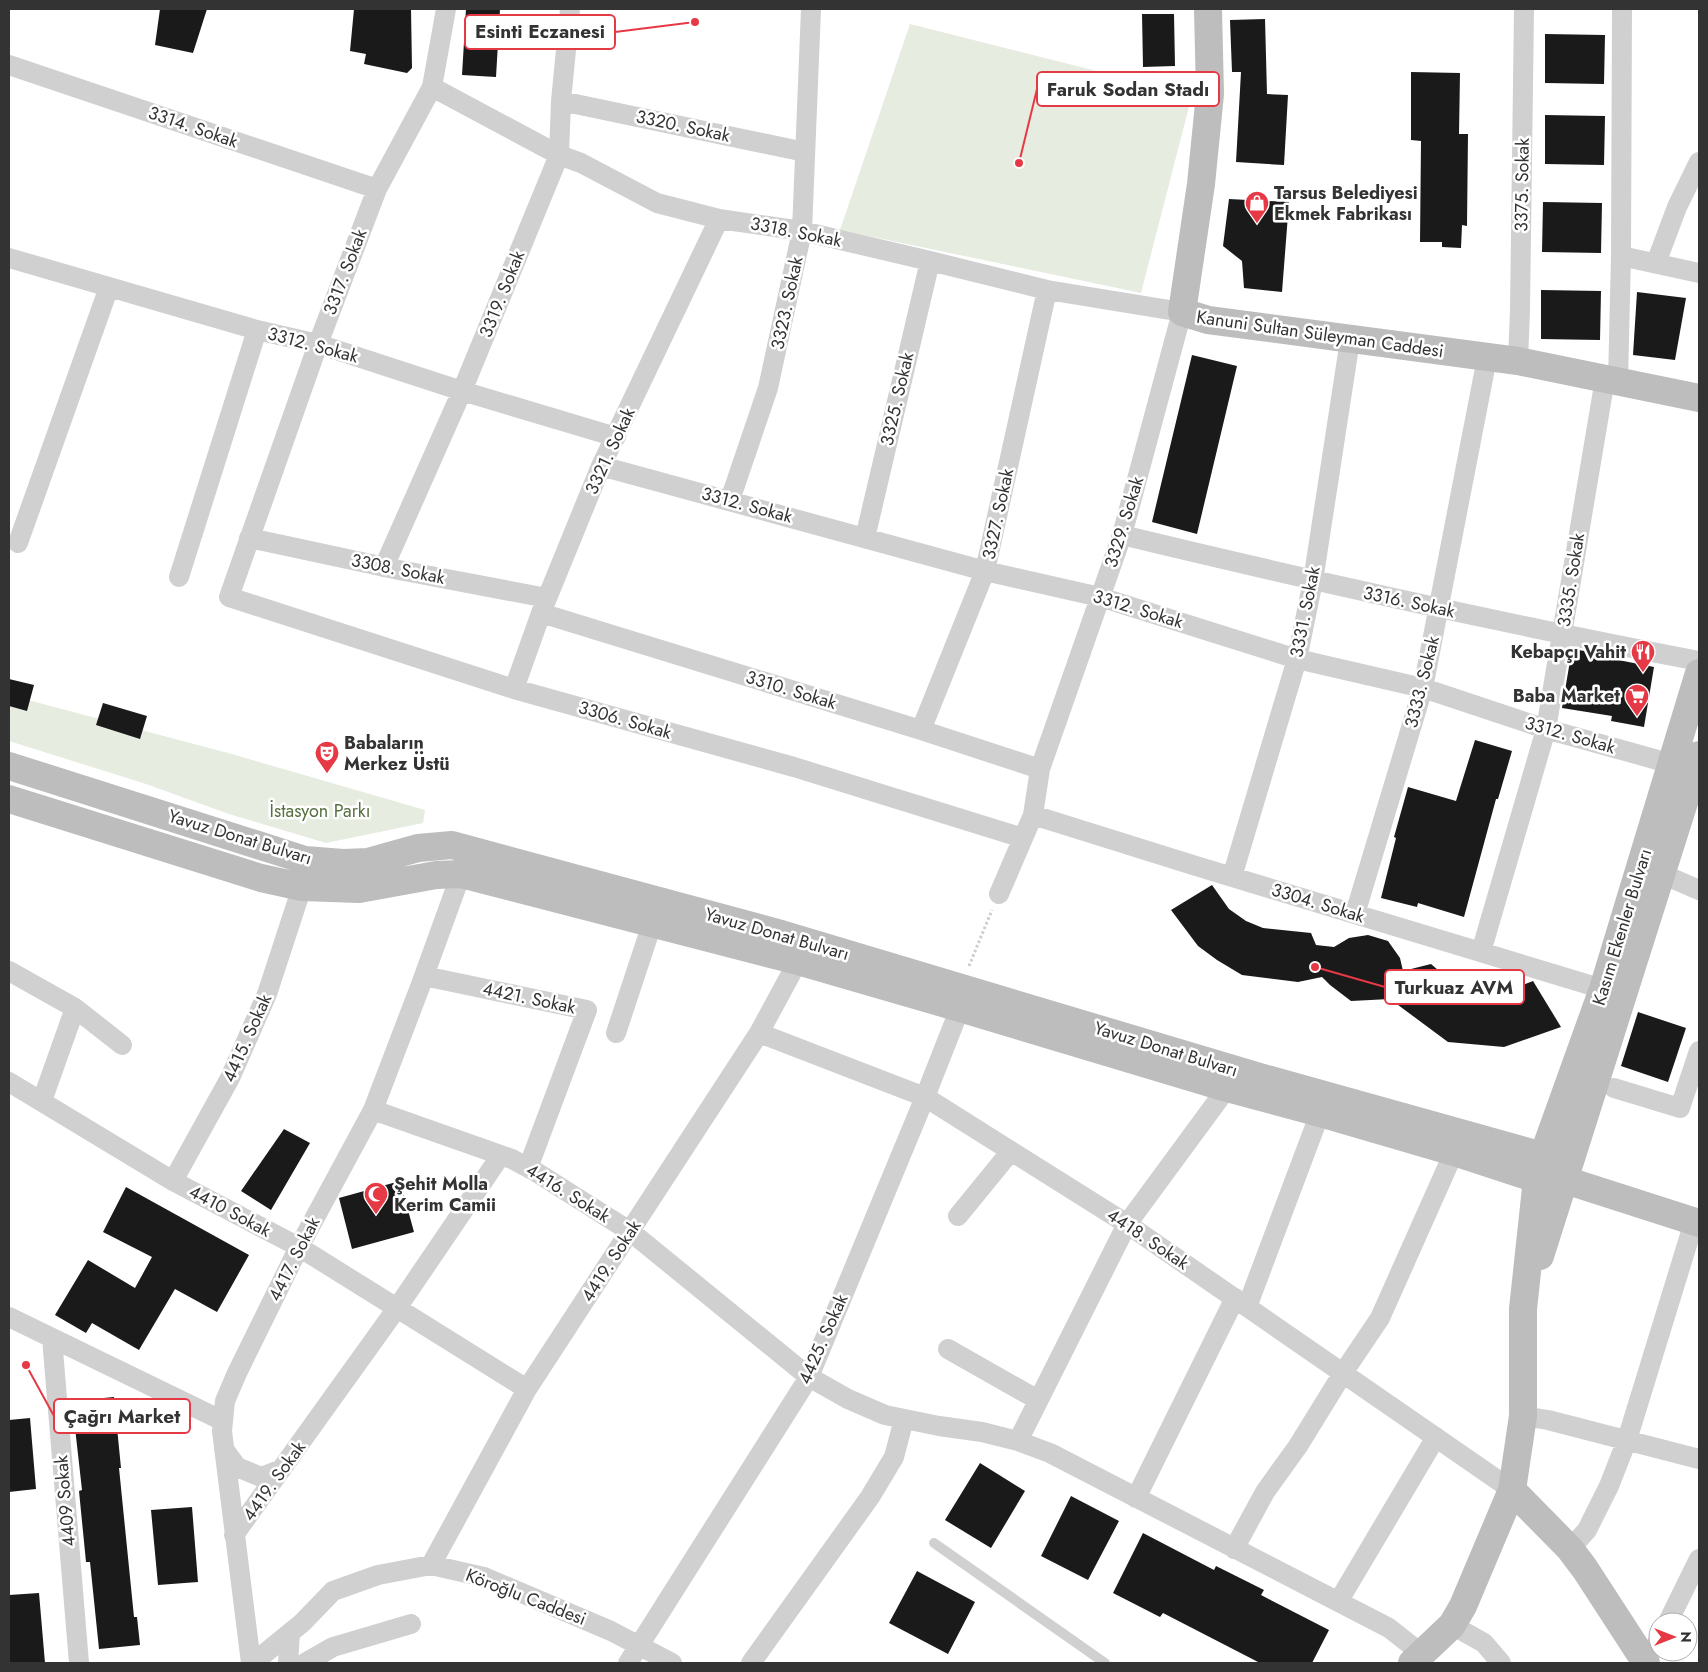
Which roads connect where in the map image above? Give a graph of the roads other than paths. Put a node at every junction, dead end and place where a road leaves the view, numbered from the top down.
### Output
1 (446, 9) edge
2 (570, 9) edge
3 (811, 9) edge
4 (1208, 9) edge
5 (1524, 9) edge
6 (1622, 9) edge
7 (9, 65) edge
8 (432, 87) junction
9 (561, 101) junction
10 (805, 152) junction
11 (559, 155) junction
12 (1699, 162) edge
13 (377, 189) junction
14 (719, 218) junction
15 (802, 231) junction
16 (1621, 256) junction
17 (9, 258) edge
18 (930, 261) junction
19 (1656, 263) junction
20 (1699, 273) edge
21 (109, 287) junction
22 (1047, 290) junction
23 (1182, 312) junction
24 (257, 330) junction
25 (1350, 340) junction
26 (318, 344) junction
27 (1487, 358) junction
28 (1518, 362) junction
29 (1611, 380) junction
30 (462, 391) junction
31 (1699, 398) edge
32 (616, 437) junction
33 (601, 466) junction
34 (730, 500) junction
35 (1122, 535) junction
36 (249, 538) junction
37 (865, 538) junction
38 (18, 543) dead end
39 (384, 567) junction
40 (986, 572) junction
41 (179, 577) dead end
42 (1313, 581) junction
43 (229, 597) joint
44 (1100, 597) junction
45 (544, 606) junction
46 (1439, 608) junction
47 (1562, 635) junction
48 (1296, 658) junction
49 (1699, 661) edge
50 (1699, 672) edge
51 (1423, 688) junction
52 (514, 689) junction
53 (1546, 729) junction
54 (921, 730) junction
55 (1699, 755) edge
56 (1672, 764) junction
57 (9, 766) edge
58 (1040, 769) junction
59 (9, 799) edge
60 (1033, 815) junction
61 (1023, 838) junction
62 (461, 874) junction
63 (1662, 874) junction
64 (1232, 877) junction
65 (302, 887) junction
66 (1699, 890) edge
67 (997, 899) road end
68 (1355, 914) junction
69 (652, 924) junction
70 (1481, 952) junction
71 (798, 962) junction
72 (9, 971) edge
73 (424, 976) junction
74 (1603, 989) junction
75 (75, 1008) junction
76 (960, 1008) junction
77 (616, 1033) dead end
78 (759, 1033) junction
79 (122, 1045) dead end
80 (1699, 1050) edge
81 (9, 1082) edge
82 (1227, 1088) junction
83 (1614, 1088) dead end
84 (925, 1097) junction
85 (42, 1101) junction
86 (373, 1110) junction
87 (1320, 1113) junction
88 (1011, 1151) junction
89 (1454, 1152) junction
90 (501, 1155) junction
91 (1540, 1167) junction
92 (528, 1168) junction
93 (1566, 1180) junction
94 (174, 1181) junction
95 (958, 1216) dead end
96 (1697, 1223) edge
97 (1127, 1224) junction
98 (631, 1232) junction
99 (299, 1247) junction
100 (1241, 1302) junction
101 (397, 1308) junction
102 (1523, 1309) junction
103 (9, 1317) edge
104 (52, 1338) junction
105 (948, 1349) dead end
106 (1343, 1373) junction
107 (809, 1377) junction
108 (527, 1389) junction
109 (1038, 1400) junction
110 (1523, 1416) junction
111 (904, 1419) junction
112 (223, 1421) junction
113 (1436, 1437) junction
114 (1627, 1440) junction
115 (1018, 1441) junction
116 (224, 1448) junction
117 (1699, 1459) edge
118 (282, 1469) junction
119 (1512, 1490) junction
120 (1136, 1498) junction
121 (234, 1535) junction
122 (934, 1543) dead end
123 (1234, 1549) junction
124 (1570, 1549) junction
125 (1699, 1559) edge
126 (431, 1565) junction
127 (1338, 1602) junction
128 (1673, 1612) edge
129 (411, 1624) dead end
130 (1452, 1625) junction
131 (290, 1633) junction
132 (640, 1646) junction
133 (1648, 1652) edge
134 (1417, 1659) edge
135 (79, 1663) edge
136 (252, 1663) edge
137 (288, 1663) edge
138 (305, 1663) edge
139 (628, 1663) edge
140 (672, 1663) edge
141 (751, 1663) edge
142 (1105, 1663) edge
143 (1501, 1663) edge

1 - 8 street, 3317. Sokak
2 - 9 street, 3319. Sokak
3 - 10 street, 3323. Sokak
4 - 23 street, Kanuni Sultan Süleyman Caddesi
5 - 28 street, 3375. Sokak
6 - 16 street, 3335. Sokak
7 - 13 street, 3314. Sokak
8 - 11 street, 3318. Sokak
8 - 13 street, 3317. Sokak
9 - 10 street, 3320. Sokak
9 - 11 street, 3319. Sokak
10 - 15 street, 3323. Sokak
11 - 14 street, 3318. Sokak
11 - 30 street, 3319. Sokak
12 - 19 street
13 - 26 street, 3317. Sokak
14 - 15 street, 3318. Sokak
14 - 32 street, 3321. Sokak
15 - 18 street, 3318. Sokak
15 - 34 street, 3323. Sokak
16 - 19 street
16 - 29 street, 3335. Sokak
17 - 21 street, 3312. Sokak
18 - 22 street, 3318. Sokak
18 - 37 street, 3325. Sokak
19 - 20 street
21 - 24 street, 3312. Sokak
21 - 38 street
22 - 23 street, 3318. Sokak
22 - 40 street, 3327. Sokak
23 - 25 street, Kanuni Sultan Süleyman Caddesi
23 - 35 street, 3329. Sokak
24 - 26 street, 3312. Sokak
24 - 41 street
25 - 27 street, Kanuni Sultan Süleyman Caddesi
25 - 42 street, 3331. Sokak
26 - 30 street, 3312. Sokak
26 - 36 street, 3317. Sokak
27 - 28 street, Kanuni Sultan Süleyman Caddesi
27 - 46 street, 3333. Sokak
28 - 29 street, Kanuni Sultan Süleyman Caddesi
29 - 31 street, Kanuni Sultan Süleyman Caddesi
29 - 47 street, 3335. Sokak
30 - 32 street, 3312. Sokak
30 - 39 street, 3319. Sokak
32 - 33 street, 3321. Sokak
33 - 34 street, 3312. Sokak
33 - 45 street, 3321. Sokak
34 - 37 street, 3312. Sokak
35 - 42 street, 3316. Sokak
35 - 44 street, 3329. Sokak
36 - 39 street, 3308. Sokak
36 - 43 street, 3317. Sokak
37 - 40 street, 3312. Sokak
39 - 45 street, 3308. Sokak
40 - 44 street, 3312. Sokak
40 - 54 street, 3327. Sokak
42 - 46 street, 3316. Sokak
42 - 48 street, 3331. Sokak
43 - 52 street, 3306. Sokak
44 - 48 street, 3312. Sokak
44 - 58 street, 3329. Sokak
45 - 52 street, 3321. Sokak
45 - 54 street, 3310. Sokak
46 - 47 street, 3316. Sokak
46 - 51 street, 3333. Sokak
47 - 49 street, 3316. Sokak
47 - 53 street, 3335. Sokak
48 - 51 street, 3312. Sokak
48 - 64 street, 3331. Sokak
50 - 56 street, Kasım Ekenler Bulvarı
51 - 53 street, 3312. Sokak
51 - 68 street, 3333. Sokak
52 - 61 street, 3306. Sokak
53 - 56 street, 3312. Sokak
53 - 70 street, 3335. Sokak
54 - 58 street, 3310. Sokak
55 - 63 street, Kasım Ekenler Bulvarı
56 - 74 street, Kasım Ekenler Bulvarı
57 - 91 street, Yavuz Donat Bulvarı
58 - 60 street, 3329. Sokak
59 - 65 street, Yavuz Donat Bulvarı
60 - 61 street, 3329. Sokak
60 - 64 street, 3304. Sokak
61 - 67 street, 3329. Sokak
62 - 65 street, Yavuz Donat Bulvarı
62 - 69 street, Yavuz Donat Bulvarı
62 - 73 street, 4417. Sokak
63 - 66 street
63 - 93 street, Kasım Ekenler Bulvarı
64 - 68 street, 3304. Sokak
65 - 94 street, 4415. Sokak
68 - 70 street, 3304. Sokak
69 - 71 street, Yavuz Donat Bulvarı
69 - 77 street
70 - 74 street, 3304. Sokak
71 - 76 street, Yavuz Donat Bulvarı
71 - 78 street, 4419. Sokak
72 - 75 street
73 - 86 street, 4417. Sokak
73 - 92 street, 4421. Sokak
74 - 91 street, Kasım Ekenler Bulvarı
75 - 79 street
75 - 85 street
76 - 82 street, Yavuz Donat Bulvarı
76 - 84 street, 4425. Sokak
78 - 84 street, 4418. Sokak
78 - 98 street, 4419. Sokak
80 - 83 street
81 - 85 street, 4410 Sokak
82 - 87 street, Yavuz Donat Bulvarı
82 - 97 street
84 - 88 street, 4418. Sokak
84 - 107 street, 4425. Sokak
85 - 94 street, 4410 Sokak
86 - 90 street, 4416. Sokak
86 - 99 street, 4417. Sokak
87 - 89 street, Yavuz Donat Bulvarı
87 - 100 street
88 - 95 street
88 - 97 street, 4418. Sokak
89 - 91 street, Yavuz Donat Bulvarı
89 - 106 street
90 - 92 street, 4416. Sokak
90 - 101 street, 4419. Sokak
91 - 93 street
91 - 102 street, Kasım Ekenler Bulvarı
92 - 98 street, 4416. Sokak
93 - 96 street
93 - 102 street, Kasım Ekenler Bulvarı
94 - 99 street, 4410 Sokak
96 - 114 street
97 - 100 street, 4418. Sokak
97 - 109 street
98 - 107 street, 4416. Sokak
98 - 108 street, 4419. Sokak
99 - 101 street, 4410 Sokak
99 - 112 street, 4417. Sokak
100 - 106 street, 4418. Sokak
100 - 120 street
101 - 108 street, 4410 Sokak
101 - 118 street, 4419. Sokak
102 - 110 street
103 - 104 street
104 - 112 street
104 - 135 street, 4409 Sokak
105 - 109 street
106 - 113 street, 4418. Sokak
106 - 123 street
107 - 111 street, 4416. Sokak
107 - 132 street, 4425. Sokak
108 - 126 street, 4419. Sokak
109 - 115 street
110 - 114 street
110 - 119 street
111 - 115 street, 4416. Sokak
111 - 141 street
112 - 116 street, 4417. Sokak
113 - 119 street, 4418. Sokak
113 - 127 street
114 - 117 street
114 - 124 street
115 - 120 street, 4416. Sokak
116 - 118 street
116 - 121 street, 4417. Sokak
118 - 121 street, 4419. Sokak
119 - 124 street
119 - 130 street
120 - 123 street, 4416. Sokak
121 - 136 street, 4417. Sokak
122 - 142 lane
123 - 127 street, 4416. Sokak
124 - 133 street
125 - 128 street
126 - 131 street, Köroğlu Caddesi
126 - 132 street, Köroğlu Caddesi
127 - 134 street, 4416. Sokak
129 - 138 street
130 - 134 street
130 - 143 street
131 - 136 street, Köroğlu Caddesi
131 - 137 street
132 - 139 street, 4425. Sokak
132 - 140 street, Köroğlu Caddesi

